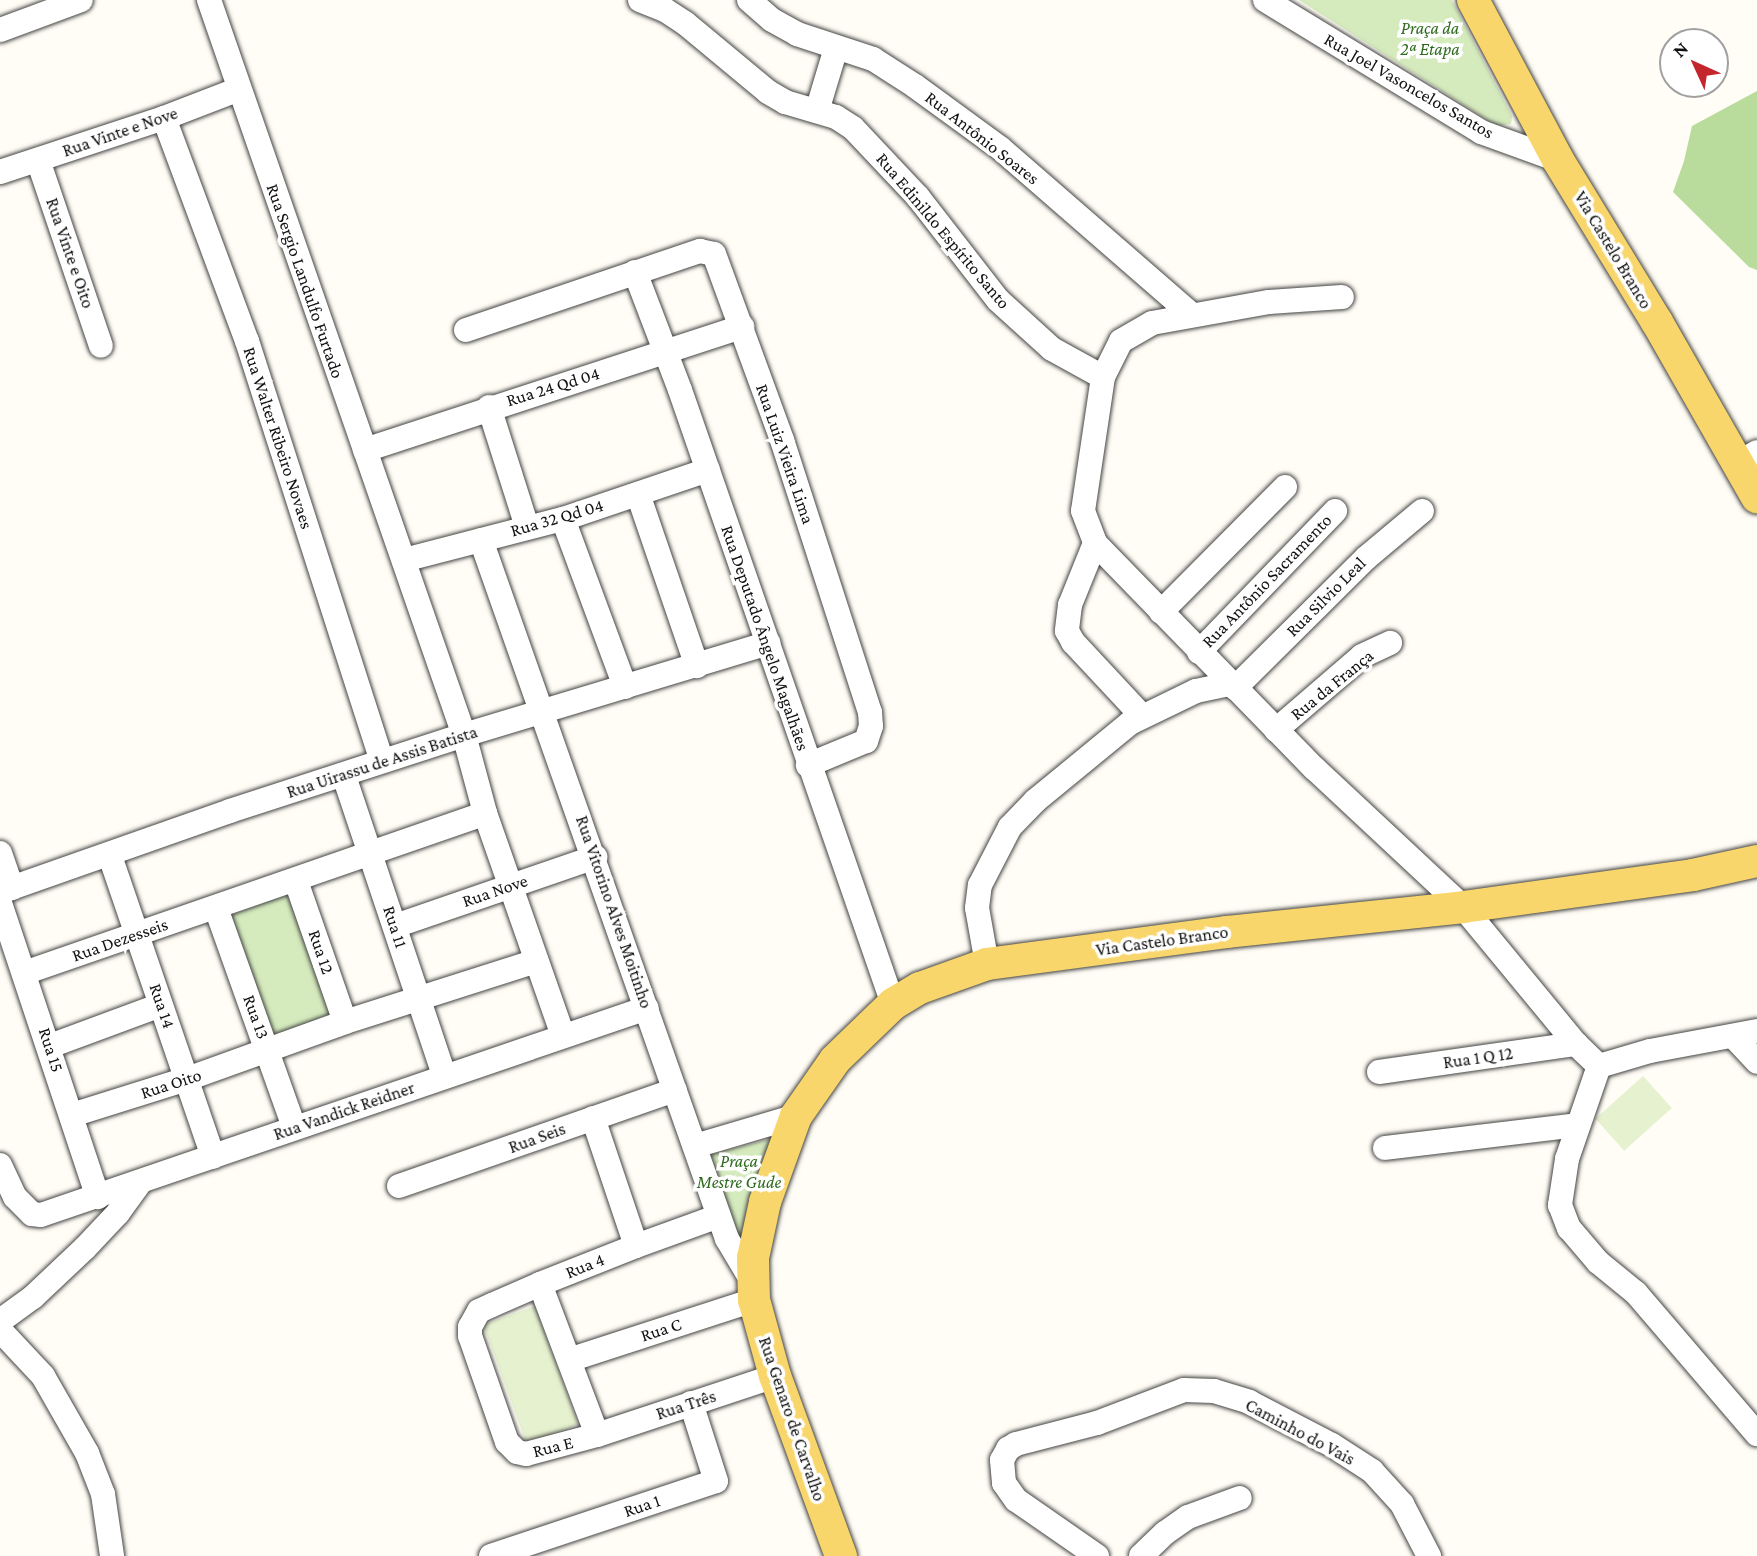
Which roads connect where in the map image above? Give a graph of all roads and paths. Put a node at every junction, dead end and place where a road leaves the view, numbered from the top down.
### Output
1 (81, 0) edge
2 (209, 0) edge
3 (640, 0) edge
4 (749, 0) edge
5 (1265, 0) edge
6 (1473, 0) edge
7 (0, 30) edge
8 (836, 48) junction
9 (239, 89) junction
10 (817, 111) junction
11 (164, 118) junction
12 (38, 160) junction
13 (1558, 160) junction
14 (0, 172) edge
15 (635, 272) junction
16 (1342, 297) dead end
17 (1191, 314) junction
18 (742, 327) junction
19 (466, 330) dead end
20 (101, 346) dead end
21 (666, 353) junction
22 (1103, 377) junction
23 (489, 407) junction
24 (365, 450) junction
25 (1747, 458) edge
26 (708, 470) junction
27 (1285, 487) dead end
28 (638, 494) junction
29 (1757, 496) edge
30 (1335, 510) dead end
31 (1422, 511) dead end
32 (563, 519) junction
33 (527, 527) junction
34 (481, 540) junction
35 (1095, 543) junction
36 (404, 560) junction
37 (1161, 612) junction
38 (768, 643) junction
39 (1390, 643) dead end
40 (1199, 652) junction
41 (697, 666) junction
42 (1232, 686) junction
43 (625, 687) junction
44 (541, 711) junction
45 (1142, 716) junction
46 (1276, 730) junction
47 (464, 735) junction
48 (383, 761) junction
49 (808, 765) junction
50 (344, 776) junction
51 (485, 813) junction
52 (0, 853) edge
53 (370, 855) junction
54 (110, 856) junction
55 (595, 857) junction
56 (1757, 861) edge
57 (296, 881) junction
58 (510, 886) junction
59 (4, 895) edge
60 (1463, 907) junction
61 (216, 908) junction
62 (395, 926) junction
63 (137, 934) junction
64 (537, 961) junction
65 (987, 964) junction
66 (24, 973) junction
67 (418, 999) junction
68 (893, 1004) junction
69 (161, 1005) junction
70 (647, 1008) junction
71 (345, 1022) junction
72 (1745, 1034) edge
73 (563, 1036) junction
74 (1576, 1044) junction
75 (50, 1046) junction
76 (268, 1050) junction
77 (1757, 1062) edge
78 (1599, 1066) junction
79 (1380, 1072) dead end
80 (445, 1077) junction
81 (187, 1079) junction
82 (675, 1090) junction
83 (72, 1115) junction
84 (796, 1116) junction
85 (593, 1118) junction
86 (1578, 1125) junction
87 (294, 1127) junction
88 (695, 1146) junction
89 (1385, 1148) dead end
90 (213, 1157) junction
91 (0, 1165) edge
92 (140, 1182) junction
93 (399, 1186) dead end
94 (98, 1198) junction
95 (719, 1216) junction
96 (636, 1245) junction
97 (540, 1284) junction
98 (753, 1291) junction
99 (0, 1321) edge
100 (0, 1330) edge
101 (470, 1336) joint
102 (569, 1360) junction
103 (775, 1376) junction
104 (691, 1403) junction
105 (1757, 1434) edge
106 (597, 1435) junction
107 (1240, 1498) dead end
108 (111, 1556) edge
109 (491, 1556) edge
110 (841, 1556) edge
111 (1097, 1556) edge
112 (1141, 1556) edge
113 (1429, 1556) edge

1 - 7 street
2 - 9 street, Rua Sergio Landulfo Furtado
3 - 10 street, Rua Edinildo Espírito Santo
4 - 8 street, Rua Antônio Soares
5 - 13 street, Rua Joel Vasoncelos Santos
6 - 13 main road, Via Castelo Branco
8 - 10 street
8 - 17 street, Rua Antônio Soares
9 - 11 street, Rua Vinte e Nove
9 - 24 street, Rua Sergio Landulfo Furtado
10 - 22 street, Rua Edinildo Espírito Santo
11 - 12 street, Rua Vinte e Nove
11 - 48 street, Rua Walter Ribeiro Novaes
12 - 14 street, Rua Vinte e Nove
12 - 20 street, Rua Vinte e Oito
13 - 25 main road, Via Castelo Branco
15 - 18 street, Rua Luiz Vieira Lima
15 - 19 street
15 - 21 street, Rua Deputado Ângelo Magalhães
16 - 17 street
17 - 22 street
18 - 21 street, Rua 24 Qd 04
18 - 49 street, Rua Luiz Vieira Lima
21 - 23 street, Rua 24 Qd 04
21 - 26 street, Rua Deputado Ângelo Magalhães
22 - 35 street
23 - 24 street, Rua 24 Qd 04
23 - 33 street
24 - 36 street, Rua Sergio Landulfo Furtado
25 - 29 main road, Via Castelo Branco
26 - 28 street, Rua 32 Qd 04
26 - 38 street, Rua Deputado Ângelo Magalhães
27 - 37 street
28 - 32 street, Rua 32 Qd 04
28 - 41 street
30 - 40 street, Rua Antônio Sacramento
31 - 42 street, Rua Silvio Leal
32 - 33 street, Rua 32 Qd 04
32 - 43 street
33 - 34 street, Rua 32 Qd 04
34 - 36 street, Rua 32 Qd 04
34 - 44 street, Rua Vitorino Alves Moitinho
35 - 37 street
35 - 45 street
36 - 47 street, Rua Sergio Landulfo Furtado
37 - 40 street
38 - 41 street, Rua Uirassu de Assis Batista
38 - 49 street, Rua Deputado Ângelo Magalhães
39 - 46 street, Rua da França
40 - 42 street
41 - 43 street, Rua Uirassu de Assis Batista
42 - 45 street
42 - 46 street
43 - 44 street, Rua Uirassu de Assis Batista
44 - 47 street, Rua Uirassu de Assis Batista
44 - 55 street, Rua Vitorino Alves Moitinho
45 - 65 street
46 - 60 street
47 - 48 street, Rua Uirassu de Assis Batista
47 - 51 street, Rua Sergio Landulfo Furtado
48 - 50 street, Rua Uirassu de Assis Batista
49 - 68 street, Rua Deputado Ângelo Magalhães
50 - 53 street, Rua 11
50 - 54 street, Rua Uirassu de Assis Batista
51 - 53 street
51 - 58 street, Rua Sergio Landulfo Furtado
52 - 59 street, Rua 15
53 - 57 street
53 - 62 street, Rua 11
54 - 59 street, Rua Uirassu de Assis Batista
54 - 63 street, Rua 14
55 - 58 street, Rua Nove
55 - 70 street, Rua Vitorino Alves Moitinho
56 - 60 main road, Via Castelo Branco
57 - 61 street, Rua Dezesseis
57 - 71 street, Rua 12
58 - 62 street, Rua Nove
58 - 64 street, Rua Sergio Landulfo Furtado
59 - 66 street, Rua 15
60 - 65 main road, Via Castelo Branco
60 - 74 street
61 - 63 street, Rua Dezesseis
61 - 76 street, Rua 13
62 - 67 street, Rua 11
63 - 66 street, Rua Dezesseis
63 - 69 street, Rua 14
64 - 67 street
64 - 73 street, Rua Sergio Landulfo Furtado
65 - 68 main road, Via Castelo Branco
66 - 75 street, Rua 15
67 - 71 street
67 - 80 street, Rua 11
68 - 84 main road, Via Castelo Branco
69 - 75 street
69 - 81 street, Rua 14
70 - 73 street, Rua Vandick Reidner
70 - 82 street, Rua Vitorino Alves Moitinho
71 - 76 street, Rua Oito
72 - 77 street
72 - 78 street
73 - 80 street, Rua Vandick Reidner
74 - 78 street
74 - 79 street, Rua 1 Q 12
75 - 83 street, Rua 15
76 - 81 street, Rua Oito
76 - 87 street, Rua 13
78 - 86 street
80 - 87 street, Rua Vandick Reidner
81 - 83 street, Rua Oito
81 - 90 street, Rua 14
82 - 85 street, Rua Seis
82 - 88 street, Rua Vitorino Alves Moitinho
83 - 94 street, Rua 15
84 - 88 street
84 - 98 main road, Via Castelo Branco
85 - 93 street, Rua Seis
85 - 96 street
86 - 89 street
86 - 105 street
87 - 90 street, Rua Vandick Reidner
88 - 95 street, Rua Vitorino Alves Moitinho
90 - 92 street, Rua Vandick Reidner
91 - 94 street, Rua Vandick Reidner
92 - 94 street, Rua Vandick Reidner
92 - 99 street
95 - 96 street, Rua 4
95 - 98 street, Rua Vitorino Alves Moitinho
96 - 97 street, Rua 4
97 - 101 street, Rua 4
97 - 102 street, Rua E
98 - 102 street, Rua C
98 - 103 main road, Rua Genaro de Carvalho
100 - 108 street
101 - 106 street, Rua E
102 - 106 street, Rua E
103 - 104 street, Rua Três
103 - 110 main road, Rua Genaro de Carvalho
104 - 106 street, Rua Três
104 - 109 street, Rua 1
107 - 112 street
111 - 113 street, Caminho do Vais

